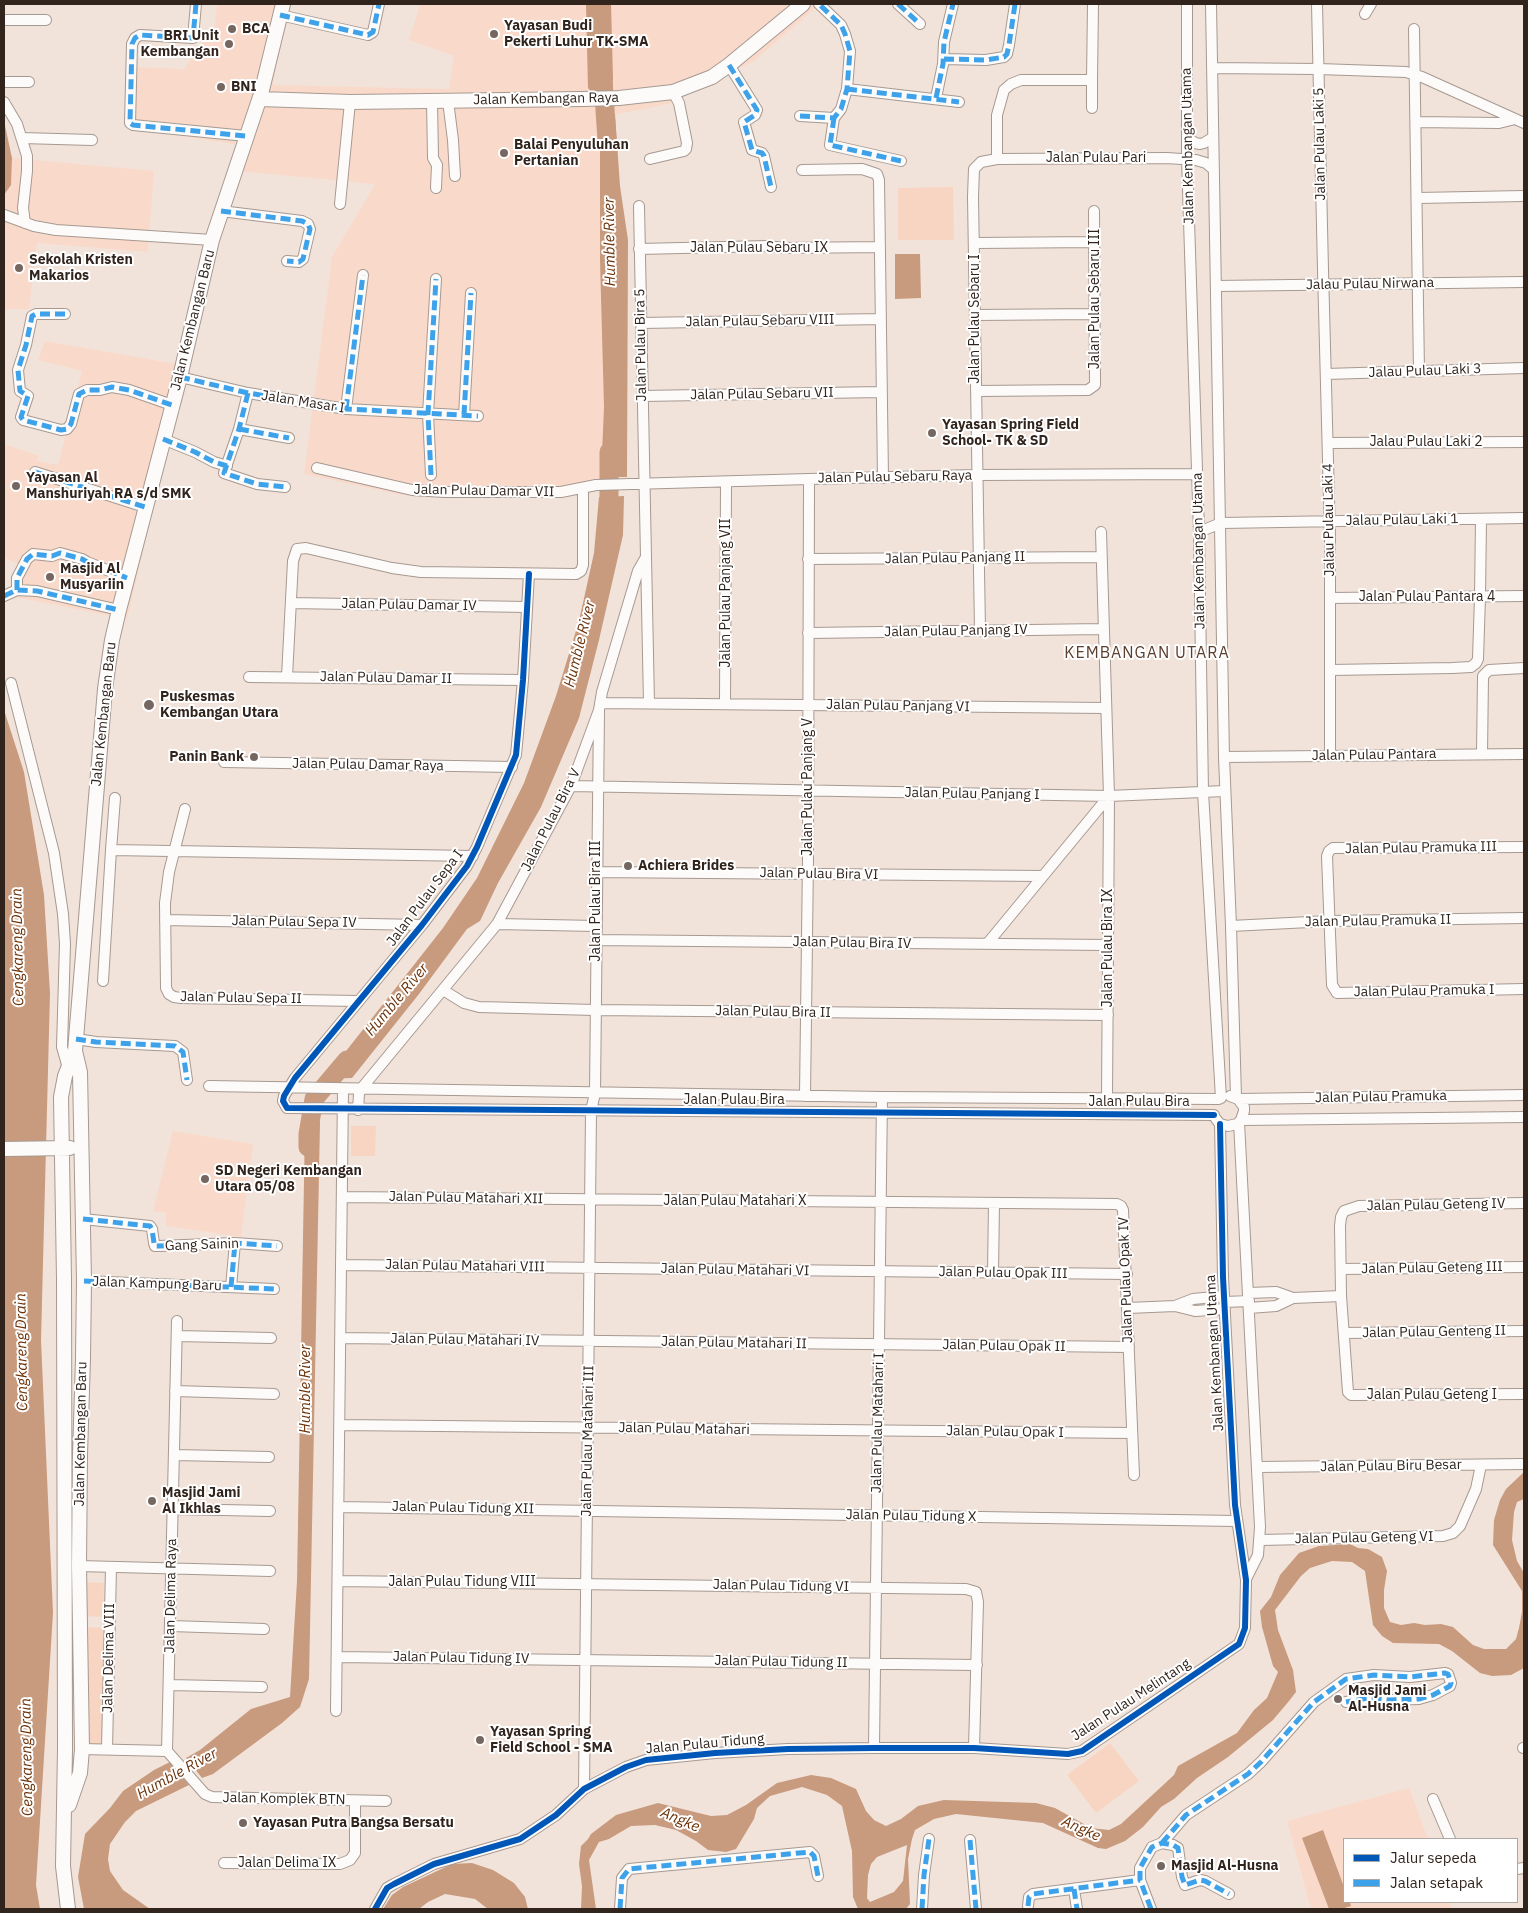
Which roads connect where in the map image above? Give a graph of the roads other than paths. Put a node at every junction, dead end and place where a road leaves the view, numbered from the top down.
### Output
1 (196, 4) edge
2 (380, 4) edge
3 (803, 4) edge
4 (818, 4) edge
5 (898, 4) edge
6 (953, 4) edge
7 (1015, 4) edge
8 (1093, 4) edge
9 (1187, 4) edge
10 (1211, 4) edge
11 (1318, 4) edge
12 (1370, 4) edge
13 (282, 9) edge
14 (1365, 14) dead end
15 (4, 20) edge
16 (46, 20) dead end
17 (920, 24) dead end
18 (1414, 29) dead end
19 (944, 59) junction
20 (729, 65) junction
21 (1212, 68) junction
22 (1319, 69) junction
23 (1415, 74) junction
24 (1092, 80) junction
25 (4, 82) edge
26 (29, 82) dead end
27 (847, 88) junction
28 (673, 92) junction
29 (260, 98) junction
30 (936, 98) junction
31 (432, 101) junction
32 (448, 101) junction
33 (4, 102) edge
34 (350, 102) junction
35 (959, 102) dead end
36 (1092, 108) dead end
37 (800, 116) dead end
38 (834, 118) junction
39 (1520, 121) edge
40 (1416, 122) junction
41 (246, 136) junction
42 (1187, 137) junction
43 (22, 138) junction
44 (1212, 138) junction
45 (92, 140) dead end
46 (997, 156) junction
47 (1187, 158) junction
48 (650, 159) dead end
49 (902, 161) dead end
50 (977, 164) joint
51 (1213, 169) junction
52 (802, 170) dead end
53 (455, 176) dead end
54 (771, 187) dead end
55 (436, 188) dead end
56 (1524, 196) edge
57 (1417, 198) junction
58 (340, 204) dead end
59 (638, 206) dead end
60 (221, 211) junction
61 (1094, 211) dead end
62 (4, 215) edge
63 (26, 223) junction
64 (212, 240) junction
65 (1095, 242) junction
66 (975, 243) junction
67 (880, 247) junction
68 (639, 249) junction
69 (287, 261) dead end
70 (363, 275) dead end
71 (436, 279) dead end
72 (1524, 282) edge
73 (1418, 284) junction
74 (1323, 285) junction
75 (1216, 286) junction
76 (471, 293) dead end
77 (65, 314) dead end
78 (1095, 314) junction
79 (976, 316) junction
80 (880, 319) junction
81 (641, 323) junction
82 (1524, 368) edge
83 (1419, 372) junction
84 (1326, 374) junction
85 (180, 377) junction
86 (976, 391) junction
87 (881, 392) junction
88 (248, 393) junction
89 (642, 396) junction
90 (172, 405) junction
91 (346, 409) junction
92 (428, 414) junction
93 (464, 415) junction
94 (478, 416) dead end
95 (239, 429) junction
96 (290, 438) dead end
97 (163, 440) junction
98 (1524, 442) edge
99 (1328, 443) junction
100 (227, 466) junction
101 (317, 468) dead end
102 (35, 472) dead end
103 (1197, 474) junction
104 (431, 475) dead end
105 (977, 475) junction
106 (883, 478) junction
107 (809, 479) junction
108 (726, 482) junction
109 (640, 485) junction
110 (591, 487) junction
111 (285, 488) dead end
112 (145, 507) junction
113 (1199, 515) junction
114 (1524, 518) edge
115 (1481, 519) junction
116 (1330, 521) junction
117 (1220, 523) junction
118 (1100, 532) dead end
119 (1199, 532) junction
120 (646, 557) junction
121 (1101, 557) junction
122 (978, 558) junction
123 (808, 560) junction
124 (529, 574) junction
125 (127, 578) junction
126 (17, 590) junction
127 (4, 596) edge
128 (1524, 596) edge
129 (1480, 597) junction
130 (1330, 598) junction
131 (291, 603) junction
132 (527, 607) junction
133 (119, 610) junction
134 (1103, 629) junction
135 (980, 631) junction
136 (808, 633) junction
137 (1524, 668) edge
138 (1330, 670) junction
139 (249, 677) dead end
140 (287, 677) junction
141 (523, 680) junction
142 (11, 683) dead end
143 (649, 703) junction
144 (725, 704) junction
145 (808, 705) junction
146 (599, 706) junction
147 (1106, 708) junction
148 (1482, 754) junction
149 (1524, 754) edge
150 (1330, 756) junction
151 (1224, 757) junction
152 (224, 762) dead end
153 (512, 767) junction
154 (571, 786) junction
155 (597, 787) junction
156 (808, 791) junction
157 (1226, 791) junction
158 (1203, 792) junction
159 (1109, 796) junction
160 (115, 798) dead end
161 (185, 809) dead end
162 (1524, 847) edge
163 (111, 850) junction
164 (174, 851) junction
165 (473, 856) junction
166 (596, 872) junction
167 (807, 874) junction
168 (1042, 876) junction
169 (1524, 918) edge
170 (165, 920) junction
171 (1329, 922) junction
172 (497, 924) junction
173 (422, 925) junction
174 (596, 926) junction
175 (1231, 926) junction
176 (596, 940) junction
177 (806, 942) junction
178 (987, 944) junction
179 (1108, 945) junction
180 (103, 981) dead end
181 (1524, 989) edge
182 (443, 990) junction
183 (358, 1001) junction
184 (595, 1010) junction
185 (806, 1012) junction
186 (1108, 1015) junction
187 (76, 1045) junction
188 (68, 1068) junction
189 (187, 1080) dead end
190 (209, 1086) dead end
191 (294, 1088) junction
192 (343, 1089) junction
193 (361, 1089) junction
194 (595, 1093) junction
195 (1524, 1095) edge
196 (805, 1096) junction
197 (882, 1097) junction
198 (1220, 1098) junction
199 (1237, 1098) junction
200 (1107, 1099) junction
201 (343, 1110) junction
202 (358, 1110) junction
203 (591, 1111) junction
204 (882, 1113) junction
205 (1524, 1116) edge
206 (1217, 1119) junction
207 (1240, 1121) junction
208 (56, 1148) junction
209 (80, 1148) junction
210 (4, 1149) edge
211 (342, 1197) junction
212 (590, 1199) junction
213 (881, 1202) junction
214 (994, 1203) junction
215 (1524, 1203) edge
216 (83, 1219) junction
217 (235, 1243) junction
218 (277, 1246) dead end
219 (341, 1265) junction
220 (1524, 1267) edge
221 (590, 1268) junction
222 (1340, 1269) junction
223 (880, 1272) junction
224 (993, 1273) junction
225 (1127, 1274) junction
226 (84, 1281) junction
227 (231, 1287) junction
228 (274, 1289) dead end
229 (1341, 1296) junction
230 (1294, 1298) junction
231 (1249, 1300) junction
232 (1225, 1302) junction
233 (1128, 1308) junction
234 (177, 1321) dead end
235 (1524, 1331) edge
236 (1344, 1333) junction
237 (177, 1336) junction
238 (271, 1338) dead end
239 (340, 1338) junction
240 (589, 1341) junction
241 (879, 1344) junction
242 (1129, 1347) junction
243 (175, 1391) junction
244 (274, 1394) dead end
245 (1524, 1394) edge
246 (340, 1425) junction
247 (588, 1428) junction
248 (878, 1431) junction
249 (1132, 1434) junction
250 (174, 1455) junction
251 (269, 1457) dead end
252 (1524, 1464) edge
253 (1481, 1465) junction
254 (1258, 1467) junction
255 (1134, 1475) dead end
256 (339, 1507) junction
257 (173, 1509) junction
258 (587, 1510) junction
259 (270, 1511) dead end
260 (877, 1515) junction
261 (1236, 1521) junction
262 (1260, 1540) junction
263 (1242, 1555) junction
264 (1258, 1555) junction
265 (79, 1566) junction
266 (111, 1567) junction
267 (172, 1569) junction
268 (270, 1571) dead end
269 (1246, 1580) junction
270 (338, 1581) junction
271 (586, 1583) junction
272 (876, 1588) junction
273 (170, 1626) junction
274 (264, 1629) dead end
275 (337, 1657) junction
276 (585, 1659) junction
277 (875, 1664) junction
278 (977, 1665) junction
279 (169, 1685) junction
280 (262, 1687) dead end
281 (1346, 1702) dead end
282 (336, 1711) dead end
283 (874, 1748) junction
284 (974, 1748) junction
285 (82, 1749) junction
286 (107, 1750) junction
287 (168, 1753) junction
288 (584, 1789) junction
289 (1433, 1799) dead end
290 (355, 1801) junction
291 (386, 1801) dead end
292 (65, 1816) junction
293 (1450, 1838) edge
294 (929, 1839) dead end
295 (970, 1840) dead end
296 (1162, 1843) junction
297 (224, 1863) dead end
298 (818, 1876) dead end
299 (1140, 1880) junction
300 (1074, 1889) junction
301 (1229, 1894) dead end
302 (1028, 1906) dead end
303 (68, 1909) edge
304 (375, 1909) edge
305 (620, 1909) edge
306 (922, 1909) edge
307 (976, 1909) edge
308 (1077, 1909) edge
309 (1151, 1909) edge

1 - 41 street
2 - 13 street
3 - 20 main road, Jalan Kembangan Raya
4 - 27 street
5 - 17 street
6 - 19 street
7 - 19 street
8 - 24 street
9 - 42 street, Jalan Kembangan Utama
10 - 21 street, Jalan Kembangan Utama
11 - 22 street, Jalan Pulau Laki 5
12 - 14 street
13 - 29 main road, Jalan Kembangan Baru
15 - 16 street
18 - 23 street
19 - 30 street
20 - 28 main road, Jalan Kembangan Raya
20 - 54 street
21 - 22 street
21 - 44 street, Jalan Kembangan Utama
22 - 23 street
22 - 74 street, Jalan Pulau Laki 5
23 - 39 street
23 - 40 street
24 - 36 street
24 - 46 street
25 - 26 street
27 - 30 street
27 - 38 street
28 - 32 main road, Jalan Kembangan Raya
28 - 48 street
29 - 34 main road, Jalan Kembangan Raya
29 - 41 main road, Jalan Kembangan Baru
30 - 35 street
31 - 32 main road, Jalan Kembangan Raya
31 - 34 main road, Jalan Kembangan Raya
31 - 55 street
32 - 53 street
33 - 43 street
34 - 58 street
37 - 38 street
38 - 49 street
39 - 40 street
40 - 57 street
41 - 60 main road, Jalan Kembangan Baru
42 - 44 street
42 - 47 street, Jalan Kembangan Utama
43 - 45 street
43 - 63 street
44 - 51 street, Jalan Kembangan Utama
46 - 47 street, Jalan Pulau Pari
46 - 50 street, Jalan Pulau Pari
47 - 51 street, Jalan Pulau Pari
47 - 103 street, Jalan Kembangan Utama
50 - 66 street, Jalan Pulau Sebaru I
51 - 75 street, Jalan Kembangan Utama
52 - 67 street
56 - 57 street
57 - 73 street
59 - 68 street, Jalan Pulau Bira 5
60 - 64 main road, Jalan Kembangan Baru
60 - 69 street
61 - 65 street, Jalan Pulau Sebaru III
62 - 63 street, Jalan Kembangan Baru
63 - 64 street, Jalan Kembangan Baru
64 - 85 main road, Jalan Kembangan Baru
65 - 66 street
65 - 78 street, Jalan Pulau Sebaru III
66 - 79 street, Jalan Pulau Sebaru I
67 - 68 street, Jalan Pulau Sebaru IX
67 - 80 street
68 - 81 street, Jalan Pulau Bira 5
70 - 91 street
71 - 92 street
72 - 73 street, Jalau Pulau Nirwana
73 - 74 street, Jalau Pulau Nirwana
73 - 83 street
74 - 75 street, Jalau Pulau Nirwana
74 - 84 street, Jalau Pulau Laki 4
75 - 117 street, Jalan Kembangan Utama
76 - 93 street
77 - 90 street
78 - 79 street
78 - 86 street, Jalan Pulau Sebaru III
79 - 86 street, Jalan Pulau Sebaru I
80 - 81 street, Jalan Pulau Sebaru VIII
80 - 87 street
81 - 89 street, Jalan Pulau Bira 5
82 - 83 street, Jalau Pulau Laki 3
83 - 84 street, Jalau Pulau Laki 3
84 - 99 street, Jalau Pulau Laki 4
85 - 88 street, Jalan Masar I
85 - 90 main road, Jalan Kembangan Baru
86 - 105 street, Jalan Pulau Sebaru I
87 - 89 street, Jalan Pulau Sebaru VII
87 - 106 street
88 - 91 street, Jalan Masar I
88 - 95 street
89 - 109 street, Jalan Pulau Bira 5
90 - 97 main road, Jalan Kembangan Baru
91 - 92 street, Jalan Masar I
92 - 93 street, Jalan Masar I
92 - 104 street
93 - 94 street, Jalan Masar I
95 - 96 street
95 - 100 street
97 - 100 street
97 - 112 main road, Jalan Kembangan Baru
98 - 99 street, Jalau Pulau Laki 2
99 - 116 street, Jalau Pulau Laki 4
100 - 111 street
101 - 110 street, Jalan Pulau Damar VII
102 - 112 street
103 - 105 street, Jalan Pulau Sebaru Raya
103 - 113 street, Jalan Kembangan Utama
105 - 106 street, Jalan Pulau Sebaru Raya
105 - 122 street, Jalan Pulau Sebaru I
106 - 107 street, Jalan Pulau Sebaru Raya
107 - 108 street, Jalan Pulau Sebaru Raya
107 - 123 street, Jalan Pulau Panjang V
108 - 109 street, Jalan Pulau Sebaru Raya
108 - 144 street, Jalan Pulau Panjang VII
109 - 110 street, Jalan Pulau Sebaru Raya
109 - 120 street, Jalan Pulau Bira V
110 - 124 street
112 - 125 main road, Jalan Kembangan Baru
113 - 117 street, Jalau Pulau Laki 1
113 - 119 street, Jalan Kembangan Utama
114 - 115 street, Jalau Pulau Laki 1
115 - 116 street, Jalau Pulau Laki 1
115 - 129 street
116 - 117 street, Jalau Pulau Laki 1
116 - 130 street, Jalau Pulau Laki 4
117 - 119 street, Jalau Pulau Laki 1
117 - 151 street, Jalan Kembangan Utama
118 - 121 street
119 - 158 street, Jalan Kembangan Utama
120 - 143 street
120 - 146 street, Jalan Pulau Bira V
121 - 122 street, Jalan Pulau Panjang II
121 - 134 street
122 - 123 street, Jalan Pulau Panjang II
122 - 135 street, Jalan Pulau Sebaru I
123 - 136 street, Jalan Pulau Panjang V
124 - 131 street
124 - 132 street, Jalan Pulau Sepa I
125 - 126 street
125 - 133 main road, Jalan Kembangan Baru
126 - 127 street
126 - 133 street
128 - 129 street, Jalan Pulau Pantara 4
129 - 130 street, Jalan Pulau Pantara 4
129 - 138 street
130 - 138 street, Jalau Pulau Laki 4
131 - 132 street, Jalan Pulau Damar IV
131 - 140 street
132 - 141 street, Jalan Pulau Sepa I
133 - 187 main road, Jalan Kembangan Baru
134 - 135 street, Jalan Pulau Panjang IV
134 - 147 street
135 - 136 street, Jalan Pulau Panjang IV
136 - 145 street, Jalan Pulau Panjang V
137 - 148 street
138 - 150 street, Jalau Pulau Laki 4
139 - 140 street, Jalan Pulau Damar II
140 - 141 street, Jalan Pulau Damar II
141 - 153 street, Jalan Pulau Sepa I
142 - 188 street
143 - 144 street, Jalan Pulau Panjang VI
143 - 146 street, Jalan Pulau Panjang VI
144 - 145 street, Jalan Pulau Panjang VI
145 - 147 street, Jalan Pulau Panjang VI
145 - 156 street, Jalan Pulau Panjang V
146 - 154 street, Jalan Pulau Bira V
146 - 155 street, Jalan Pulau Bira III
147 - 159 street
148 - 149 street, Jalan Pulau Pantara
148 - 150 street, Jalan Pulau Pantara
150 - 151 street, Jalan Pulau Pantara
151 - 157 street, Jalan Kembangan Utama
152 - 153 street, Jalan Pulau Damar Raya
153 - 165 street, Jalan Pulau Sepa I
154 - 155 street, Jalan Pulau Panjang I
154 - 172 street, Jalan Pulau Bira V
155 - 156 street, Jalan Pulau Panjang I
155 - 166 street, Jalan Pulau Bira III
156 - 159 street, Jalan Pulau Panjang I
156 - 167 street, Jalan Pulau Panjang V
157 - 158 street, Jalan Pulau Panjang I
157 - 175 street, Jalan Kembangan Utama
158 - 159 street, Jalan Pulau Panjang I
158 - 198 street, Jalan Kembangan Utama
159 - 168 street
159 - 179 street, Jalan Pulau Bira IX
160 - 163 street
161 - 164 street, Jalan Pulau Sepa II
162 - 171 street, Jalan Pulau Pramuka III
163 - 164 street
163 - 180 street
164 - 165 street
164 - 170 street, Jalan Pulau Sepa II
165 - 173 street, Jalan Pulau Sepa I
166 - 167 street, Jalan Pulau Bira VI
166 - 174 street, Jalan Pulau Bira III
167 - 168 street, Jalan Pulau Bira VI
167 - 177 street, Jalan Pulau Panjang V
168 - 178 street
169 - 171 street, Jalan Pulau Pramuka II
170 - 173 street, Jalan Pulau Sepa IV
170 - 183 street, Jalan Pulau Sepa II
171 - 175 street, Jalan Pulau Pramuka II
171 - 181 street, Jalan Pulau Pramuka I
172 - 174 street
172 - 182 street, Jalan Pulau Bira V
173 - 183 street, Jalan Pulau Sepa I
174 - 176 street, Jalan Pulau Bira III
175 - 199 street, Jalan Kembangan Utama
176 - 177 street, Jalan Pulau Bira IV
176 - 184 street, Jalan Pulau Bira III
177 - 178 street, Jalan Pulau Bira IV
177 - 185 street, Jalan Pulau Panjang V
178 - 179 street, Jalan Pulau Bira IV
179 - 186 street, Jalan Pulau Bira IX
182 - 184 street, Jalan Pulau Bira II
182 - 193 street, Jalan Pulau Bira V
183 - 191 street, Jalan Pulau Sepa I
184 - 185 street, Jalan Pulau Bira II
184 - 194 street, Jalan Pulau Bira III
185 - 186 street, Jalan Pulau Bira II
185 - 196 street, Jalan Pulau Panjang V
186 - 200 street, Jalan Pulau Bira IX
187 - 188 main road, Jalan Kembangan Baru
187 - 189 street
187 - 209 main road, Jalan Kembangan Baru
188 - 208 main road, Jalan Kembangan Baru
190 - 191 street
191 - 192 street, Jalan Pulau Bira
191 - 201 street, Jalan Pulau Bira
192 - 193 street, Jalan Pulau Bira
192 - 201 street
193 - 194 street, Jalan Pulau Bira
193 - 202 street
194 - 196 street, Jalan Pulau Bira
194 - 203 street, Jalan Pulau Matahari III
195 - 199 street, Jalan Pulau Pramuka
196 - 197 street, Jalan Pulau Bira
197 - 200 street, Jalan Pulau Bira
197 - 204 street, Jalan Pulau Matahari I
198 - 199 street
198 - 200 street, Jalan Pulau Bira
198 - 206 street
199 - 207 street
201 - 202 street, Jalan Pulau Bira
201 - 211 street
202 - 203 street, Jalan Pulau Bira
203 - 204 street, Jalan Pulau Bira
203 - 212 street, Jalan Pulau Matahari III
204 - 206 street, Jalan Pulau Bira
204 - 213 street, Jalan Pulau Matahari I
205 - 207 street, Jalan Pulau Pramuka
206 - 207 street
206 - 232 street, Jalan Kembangan Utama
207 - 231 street
208 - 209 main road
208 - 210 main road
208 - 292 main road, Jalan Kembangan Baru
209 - 216 main road, Jalan Kembangan Baru
211 - 212 street, Jalan Pulau Matahari XII
211 - 219 street
212 - 213 street, Jalan Pulau Matahari X
212 - 221 street, Jalan Pulau Matahari III
213 - 214 street, Jalan Pulau Opak IV
213 - 223 street, Jalan Pulau Matahari I
214 - 224 street
214 - 225 street, Jalan Pulau Opak IV
215 - 222 street, Jalan Pulau Geteng IV
216 - 217 street, Gang Sainin
216 - 226 main road, Jalan Kembangan Baru
217 - 218 street, Gang Sainin
217 - 227 street, Jalan Kampung Baru
219 - 221 street, Jalan Pulau Matahari VIII
219 - 239 street
220 - 222 street, Jalan Pulau Geteng III
221 - 223 street, Jalan Pulau Matahari VI
221 - 240 street, Jalan Pulau Matahari III
222 - 229 street, Jalan Pulau Geteng IV
223 - 224 street, Jalan Pulau Opak III
223 - 241 street, Jalan Pulau Matahari I
224 - 225 street, Jalan Pulau Opak III
225 - 233 street, Jalan Pulau Opak IV
226 - 227 street, Jalan Kampung Baru
226 - 265 main road, Jalan Kembangan Baru
227 - 228 street, Jalan Kampung Baru
229 - 230 street
229 - 236 street, Jalan Pulau Geteng I
230 - 231 street
230 - 231 street
231 - 232 street
231 - 254 street
232 - 233 street
232 - 261 street, Jalan Kembangan Utama
233 - 242 street, Jalan Pulau Opak IV
234 - 237 street, Jalan Delima Raya
235 - 236 street, Jalan Pulau Genteng II
236 - 245 street, Jalan Pulau Geteng I
237 - 238 street
237 - 243 street, Jalan Delima Raya
239 - 240 street, Jalan Pulau Matahari IV
239 - 246 street
240 - 241 street, Jalan Pulau Matahari II
240 - 247 street, Jalan Pulau Matahari III
241 - 242 street, Jalan Pulau Opak II
241 - 248 street, Jalan Pulau Matahari I
242 - 249 street, Jalan Pulau Opak IV
243 - 244 street
243 - 250 street, Jalan Delima Raya
246 - 247 street, Jalan Pulau Matahari
246 - 256 street
247 - 248 street, Jalan Pulau Matahari
247 - 258 street, Jalan Pulau Matahari III
248 - 249 street, Jalan Pulau Opak I
248 - 260 street, Jalan Pulau Matahari I
249 - 255 street, Jalan Pulau Opak IV
250 - 251 street
250 - 257 street, Jalan Delima Raya
252 - 253 street, Jalan Pulau Biru Besar
253 - 254 street, Jalan Pulau Biru Besar
253 - 262 street, Jalan Pulau Geteng VI
254 - 262 street
256 - 258 street, Jalan Pulau Tidung XII
256 - 270 street
257 - 259 street
257 - 267 street, Jalan Delima Raya
258 - 260 street, Jalan Pulau Tidung X
258 - 271 street, Jalan Pulau Matahari III
260 - 261 street, Jalan Pulau Tidung X
260 - 272 street, Jalan Pulau Matahari I
261 - 263 street, Jalan Kembangan Utama
262 - 264 street
263 - 264 street
263 - 269 street, Jalan Kembangan Utama
264 - 269 street
265 - 266 street
265 - 285 main road, Jalan Kembangan Baru
266 - 267 street
266 - 286 street, Jalan Delima VIII
267 - 268 street
267 - 273 street, Jalan Delima Raya
269 - 284 street, Jalan Pulau Melintang
270 - 271 street, Jalan Pulau Tidung VIII
270 - 275 street
271 - 272 street, Jalan Pulau Tidung VI
271 - 276 street, Jalan Pulau Matahari III
272 - 277 street, Jalan Pulau Matahari I
272 - 278 street, Jalan Pulau Tidung VI
273 - 274 street
273 - 279 street, Jalan Delima Raya
275 - 276 street, Jalan Pulau Tidung IV
275 - 282 street
276 - 277 street, Jalan Pulau Tidung II
276 - 288 street, Jalan Pulau Matahari III
277 - 278 street, Jalan Pulau Tidung II
277 - 283 street, Jalan Pulau Matahari I
278 - 284 street
279 - 280 street
279 - 287 street, Jalan Delima Raya
281 - 296 street
283 - 284 street, Jalan Pulau Melintang
283 - 288 street, Jalan Pulau Tidung
285 - 286 street
285 - 292 main road, Jalan Kembangan Baru
286 - 287 street
287 - 290 street, Jalan Komplek BTN
288 - 304 street, Jalan Pulau Tidung
289 - 293 street
290 - 291 street, Jalan Komplek BTN
290 - 297 street, Jalan Delima IX
292 - 303 main road, Jalan Kembangan Baru
294 - 306 street
295 - 307 street
296 - 299 street
296 - 301 street
298 - 305 street
299 - 300 street
299 - 309 street
300 - 302 street
300 - 308 street

